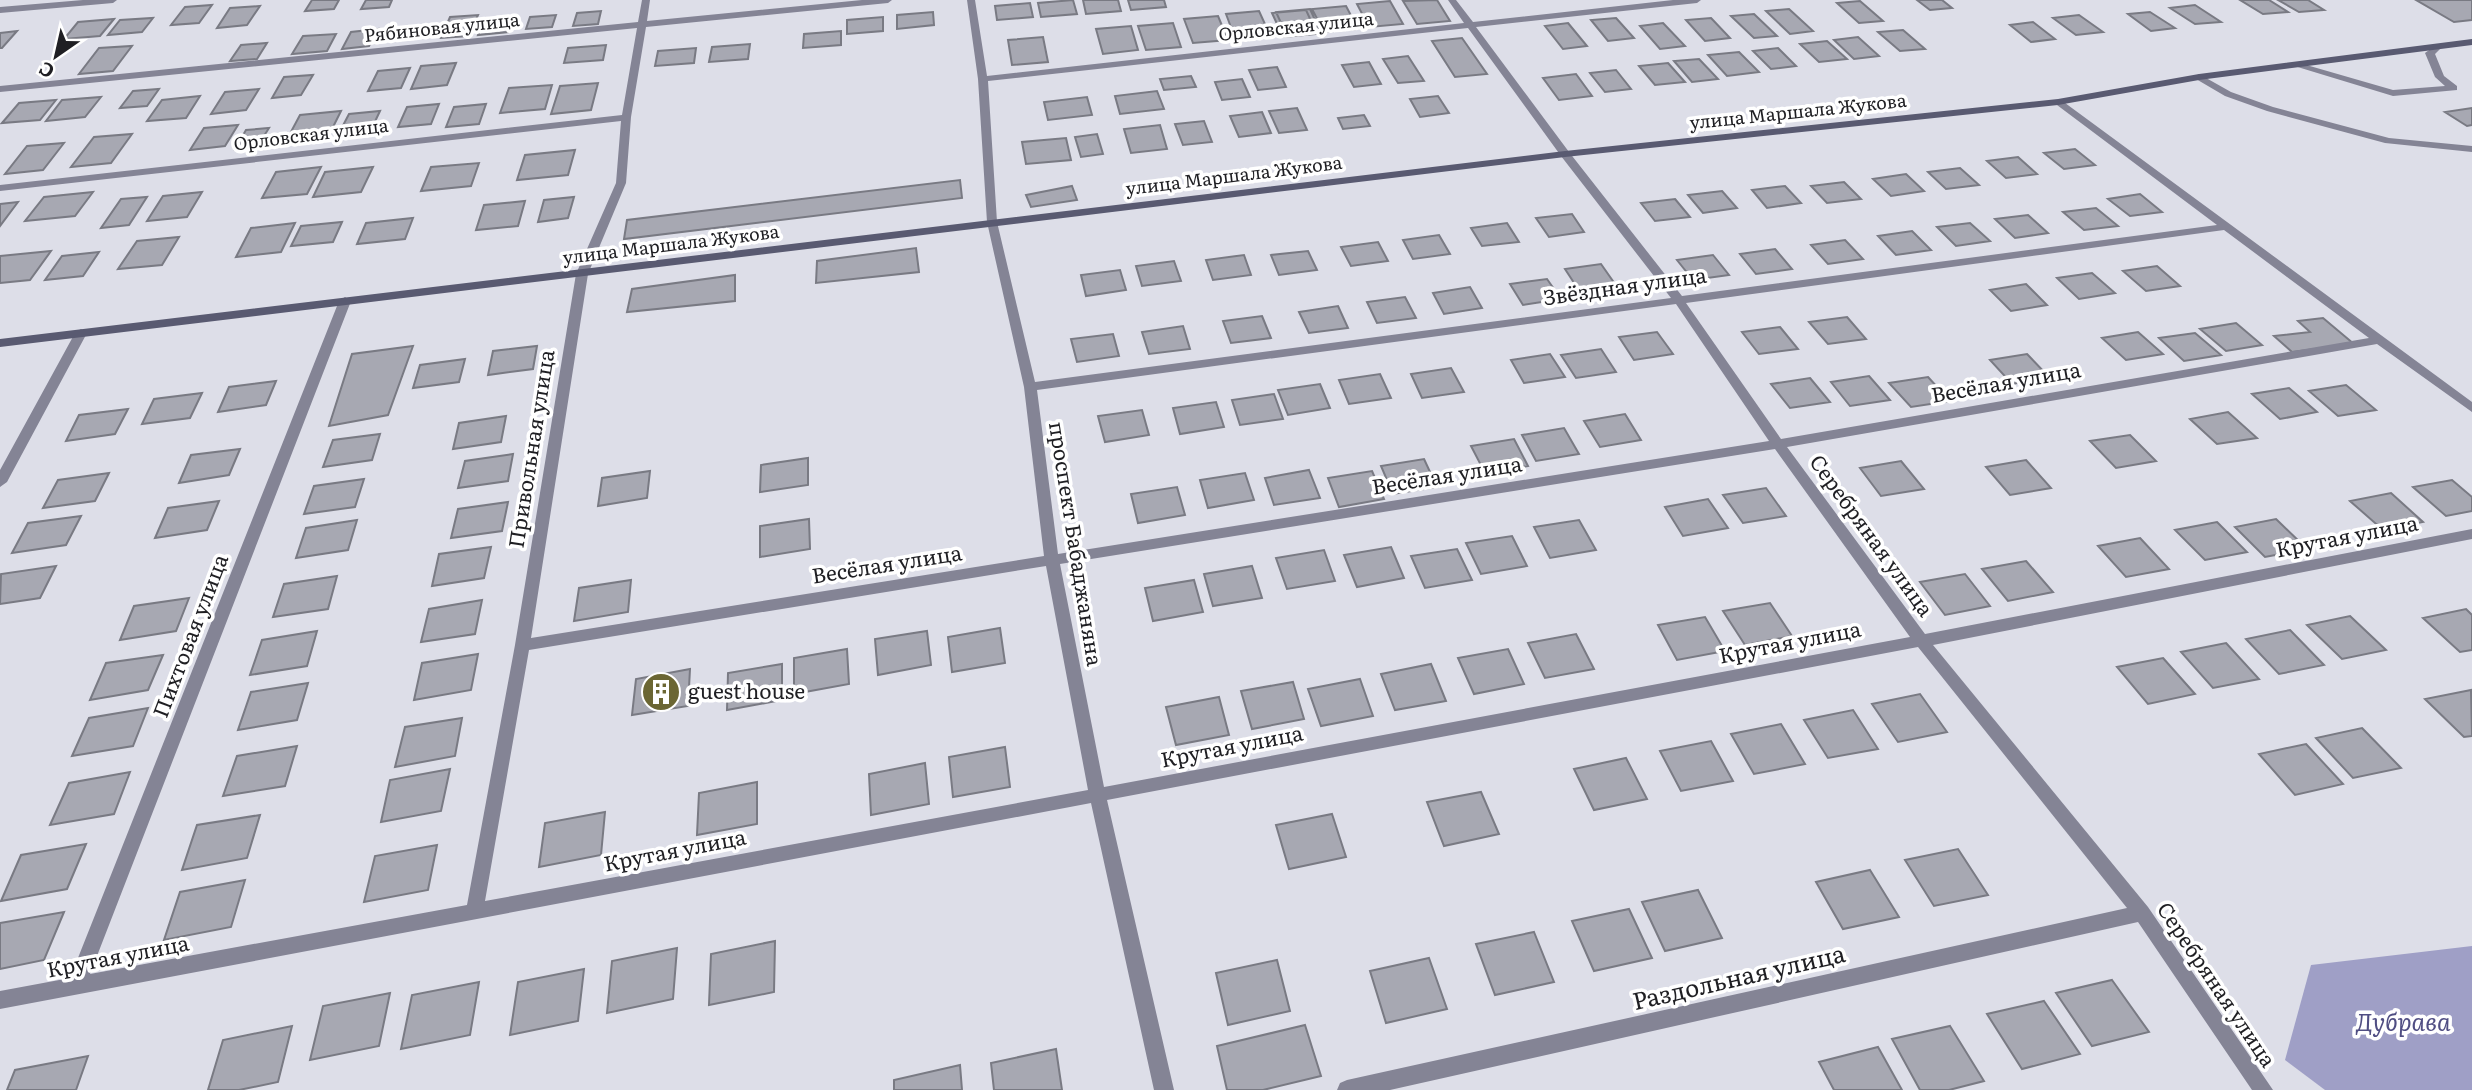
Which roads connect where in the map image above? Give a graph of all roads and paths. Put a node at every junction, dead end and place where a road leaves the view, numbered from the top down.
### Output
1 (113, 0) edge
2 (646, 0) edge
3 (888, 0) edge
4 (971, 0) edge
5 (1452, 0) edge
6 (1697, 0) edge
7 (0, 10) edge
8 (641, 24) junction
9 (1470, 25) junction
10 (2472, 43) edge
11 (2436, 48) junction
12 (2296, 65) junction
13 (2199, 77) junction
14 (983, 79) junction
15 (0, 89) edge
16 (2058, 102) junction
17 (626, 117) junction
18 (2472, 149) edge
19 (1564, 154) junction
20 (0, 188) edge
21 (992, 222) junction
22 (2225, 227) junction
23 (582, 274) junction
24 (1678, 299) junction
25 (345, 301) junction
26 (80, 332) junction
27 (2377, 340) junction
28 (0, 343) edge
29 (1030, 387) junction
30 (2472, 408) edge
31 (1778, 444) junction
32 (0, 482) edge
33 (2472, 534) edge
34 (1052, 560) junction
35 (1921, 640) junction
36 (522, 645) junction
37 (1097, 793) junction
38 (475, 910) junction
39 (2142, 913) junction
40 (76, 986) junction
41 (0, 1000) edge
42 (1164, 1090) edge
43 (1347, 1090) edge
44 (2263, 1090) edge

1 - 7 street
2 - 8 street, Привольная улица
3 - 8 street, Рябиновая улица
4 - 14 street, проспект Бабаджаняна
5 - 9 street, Серебряная улица
6 - 9 street, Орловская улица
8 - 15 street, Рябиновая улица
8 - 17 street, Привольная улица
9 - 14 street, Орловская улица
9 - 19 street, Серебряная улица
10 - 11 main road, улица Маршала Жукова
11 - 12 main road, улица Маршала Жукова
11 - 12 street
12 - 13 main road, улица Маршала Жукова
13 - 16 main road, улица Маршала Жукова
13 - 18 street
14 - 21 street, проспект Бабаджаняна
16 - 19 main road, улица Маршала Жукова
16 - 22 street
17 - 20 street, Орловская улица
17 - 23 street, Привольная улица
19 - 21 main road, улица Маршала Жукова
19 - 24 street, Серебряная улица
21 - 23 main road, улица Маршала Жукова
21 - 29 street, проспект Бабаджаняна
22 - 24 street, Звёздная улица
22 - 27 street
23 - 25 main road, улица Маршала Жукова
23 - 36 street, Привольная улица
24 - 29 street, Звёздная улица
24 - 31 street, Серебряная улица
25 - 26 main road, улица Маршала Жукова
25 - 40 street, Пихтовая улица
26 - 28 main road, улица Маршала Жукова
26 - 32 street
27 - 30 street
27 - 31 street, Весёлая улица
29 - 34 street, проспект Бабаджаняна
31 - 34 street, Весёлая улица
31 - 35 street, Серебряная улица
33 - 35 street, Крутая улица
34 - 36 street, Весёлая улица
34 - 37 street, проспект Бабаджаняна
35 - 37 street, Крутая улица
35 - 39 street, Серебряная улица
36 - 38 street, Привольная улица
37 - 38 street, Крутая улица
37 - 42 street, проспект Бабаджаняна
38 - 40 street, Крутая улица
39 - 43 street, Раздольная улица
39 - 44 street, Серебряная улица
40 - 41 street, Крутая улица

